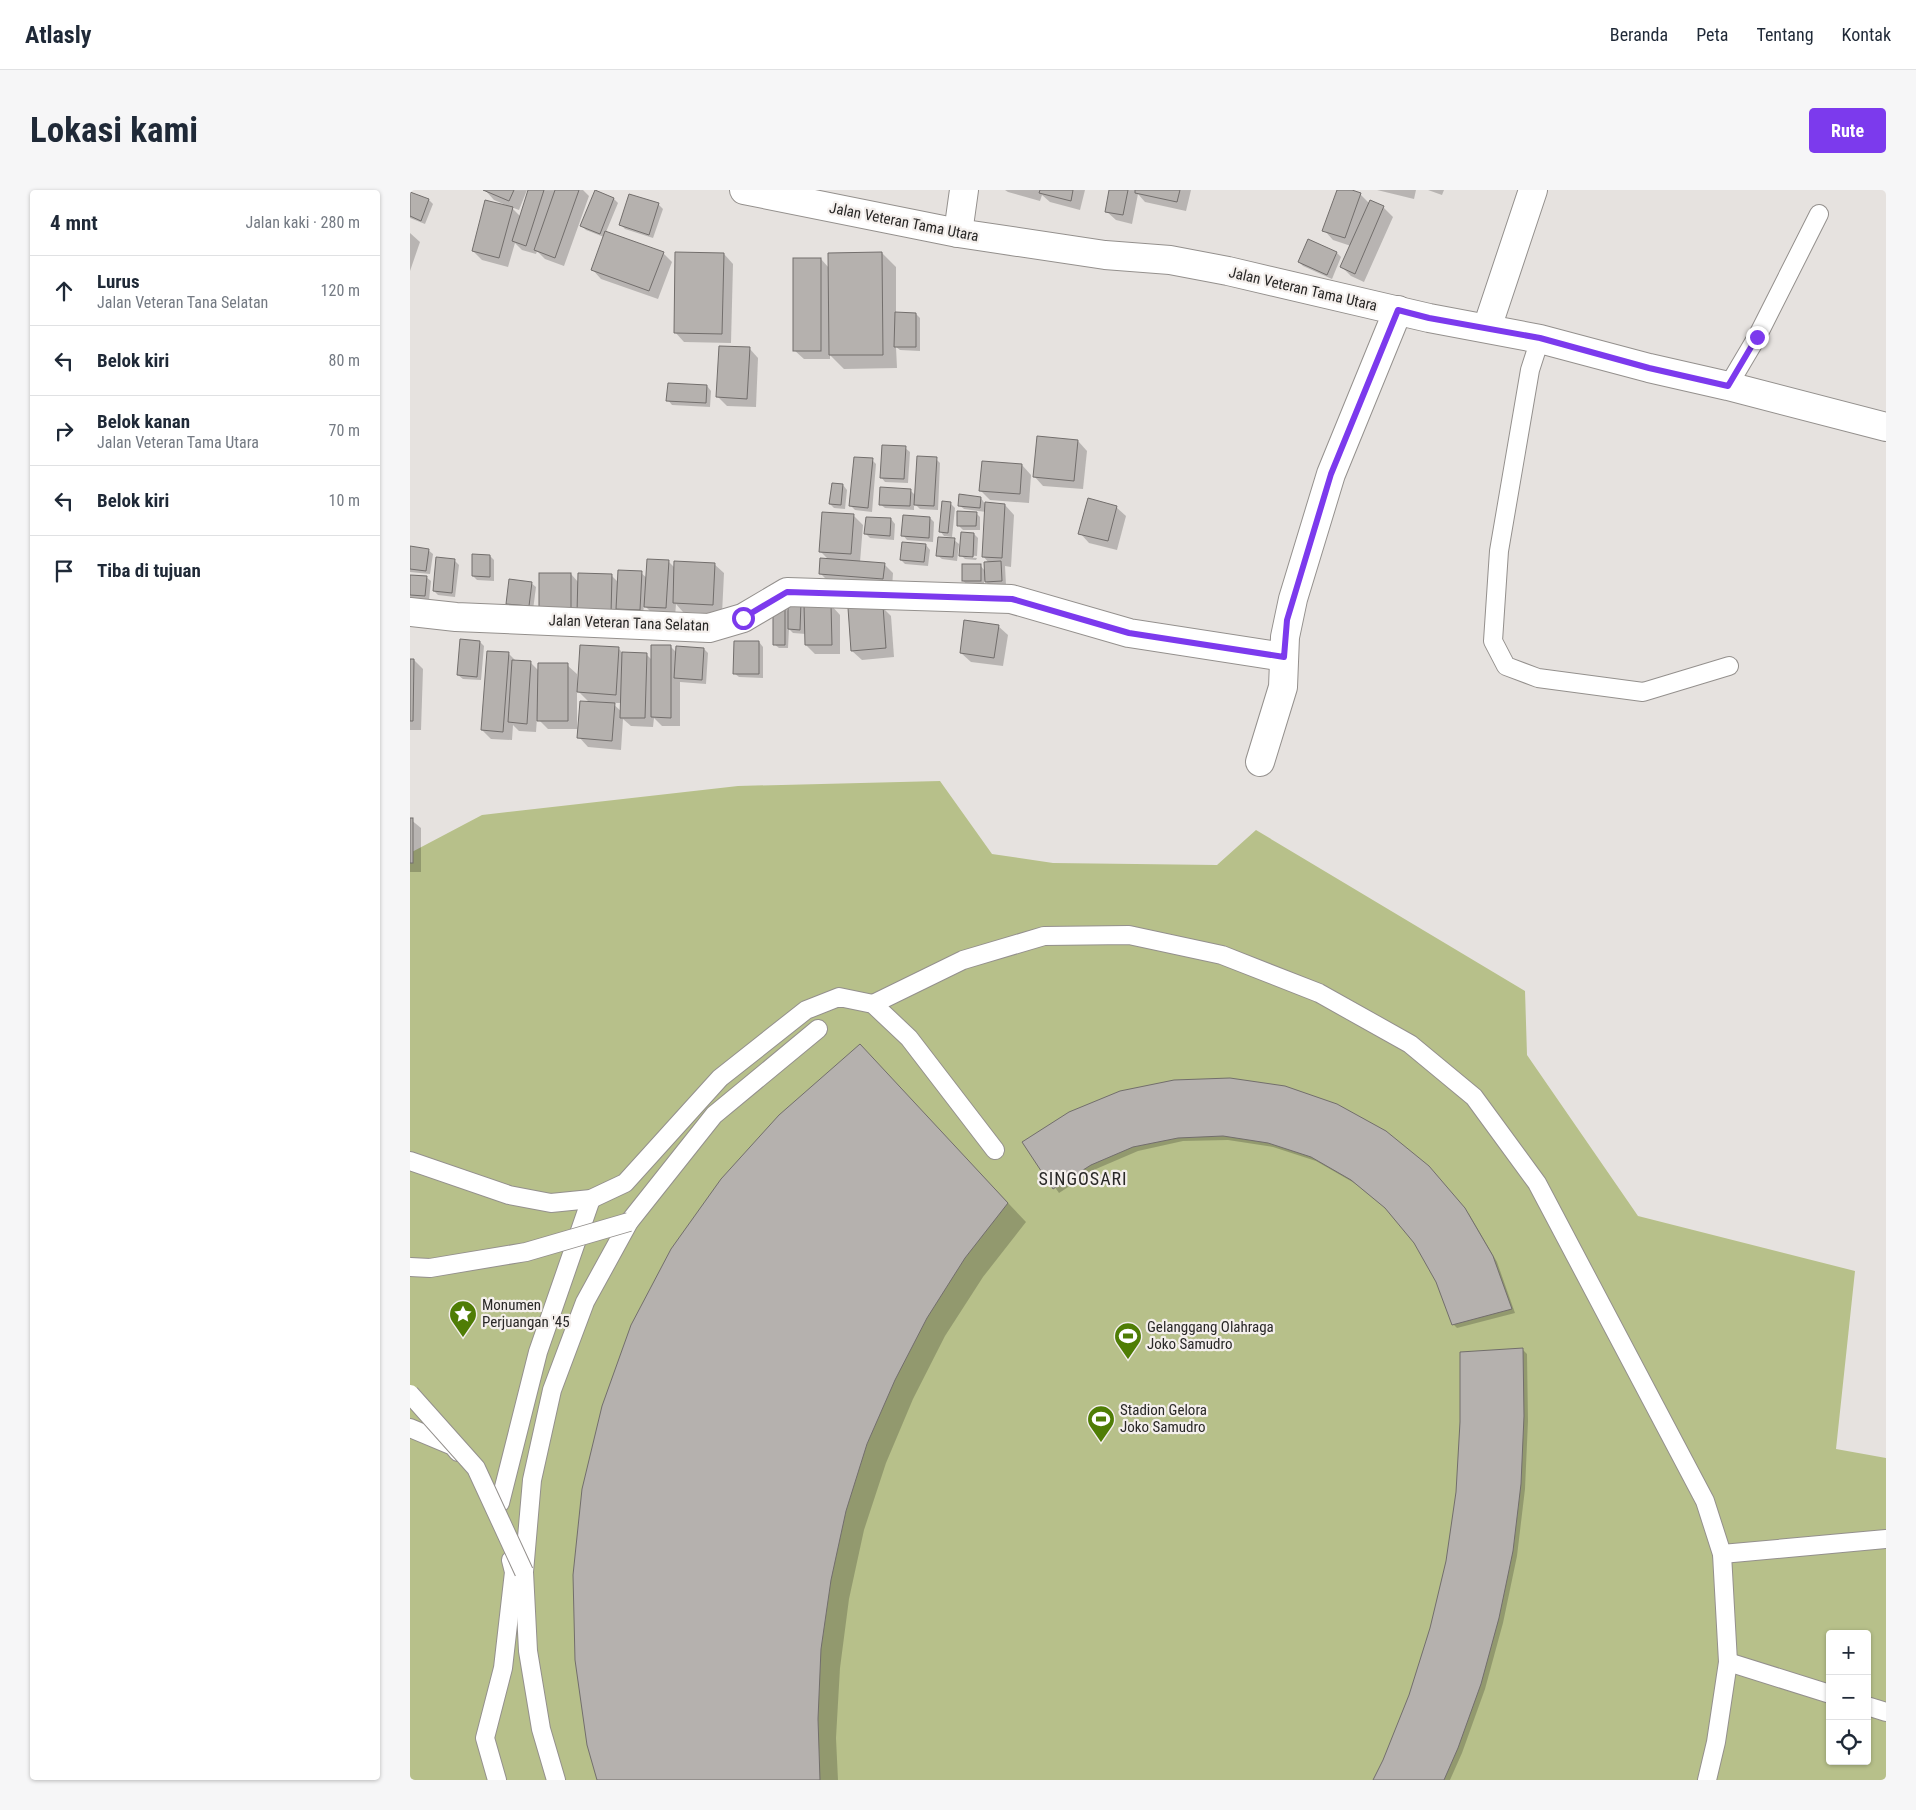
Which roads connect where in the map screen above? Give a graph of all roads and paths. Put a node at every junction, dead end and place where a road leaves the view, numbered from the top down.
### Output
1 (744, 190) edge
2 (964, 190) edge
3 (1533, 190) edge
4 (1818, 214) dead end
5 (958, 233) junction
6 (1398, 310) junction
7 (1487, 328) junction
8 (1540, 338) junction
9 (1728, 386) junction
10 (1886, 428) edge
11 (410, 612) edge
12 (1284, 657) junction
13 (1729, 666) dead end
14 (1260, 762) dead end
15 (873, 1004) junction
16 (818, 1029) dead end
17 (995, 1150) dead end
18 (410, 1161) edge
19 (590, 1199) junction
20 (629, 1222) junction
21 (410, 1267) edge
22 (410, 1394) edge
23 (410, 1428) edge
24 (500, 1503) junction
25 (1886, 1539) edge
26 (1722, 1554) junction
27 (524, 1572) junction
28 (1728, 1662) junction
29 (1826, 1693) edge
30 (1871, 1707) edge
31 (1886, 1712) edge
32 (497, 1780) edge
33 (556, 1780) edge
34 (1707, 1780) edge

1 - 5 street, Jalan Veteran Tama Utara
2 - 5 street
3 - 7 street
4 - 9 lane
5 - 6 street, Jalan Veteran Tama Utara
6 - 7 street, Jalan Veteran Tama Utara
6 - 12 street
7 - 8 street, Jalan Veteran Tama Utara
8 - 9 street, Jalan Veteran Tama Utara
8 - 13 lane
9 - 10 street, Jalan Veteran Tama Utara
11 - 12 street, Jalan Veteran Tana Selatan
12 - 14 street
15 - 17 lane
15 - 19 lane
15 - 26 lane
16 - 20 lane
18 - 19 lane
19 - 24 lane
20 - 21 lane, bridge
20 - 27 lane, bridge
22 - 27 lane, bridge
23 - 24 lane
24 - 32 lane
25 - 26 lane
26 - 28 lane
27 - 33 lane
28 - 29 lane
28 - 34 lane
30 - 31 lane

